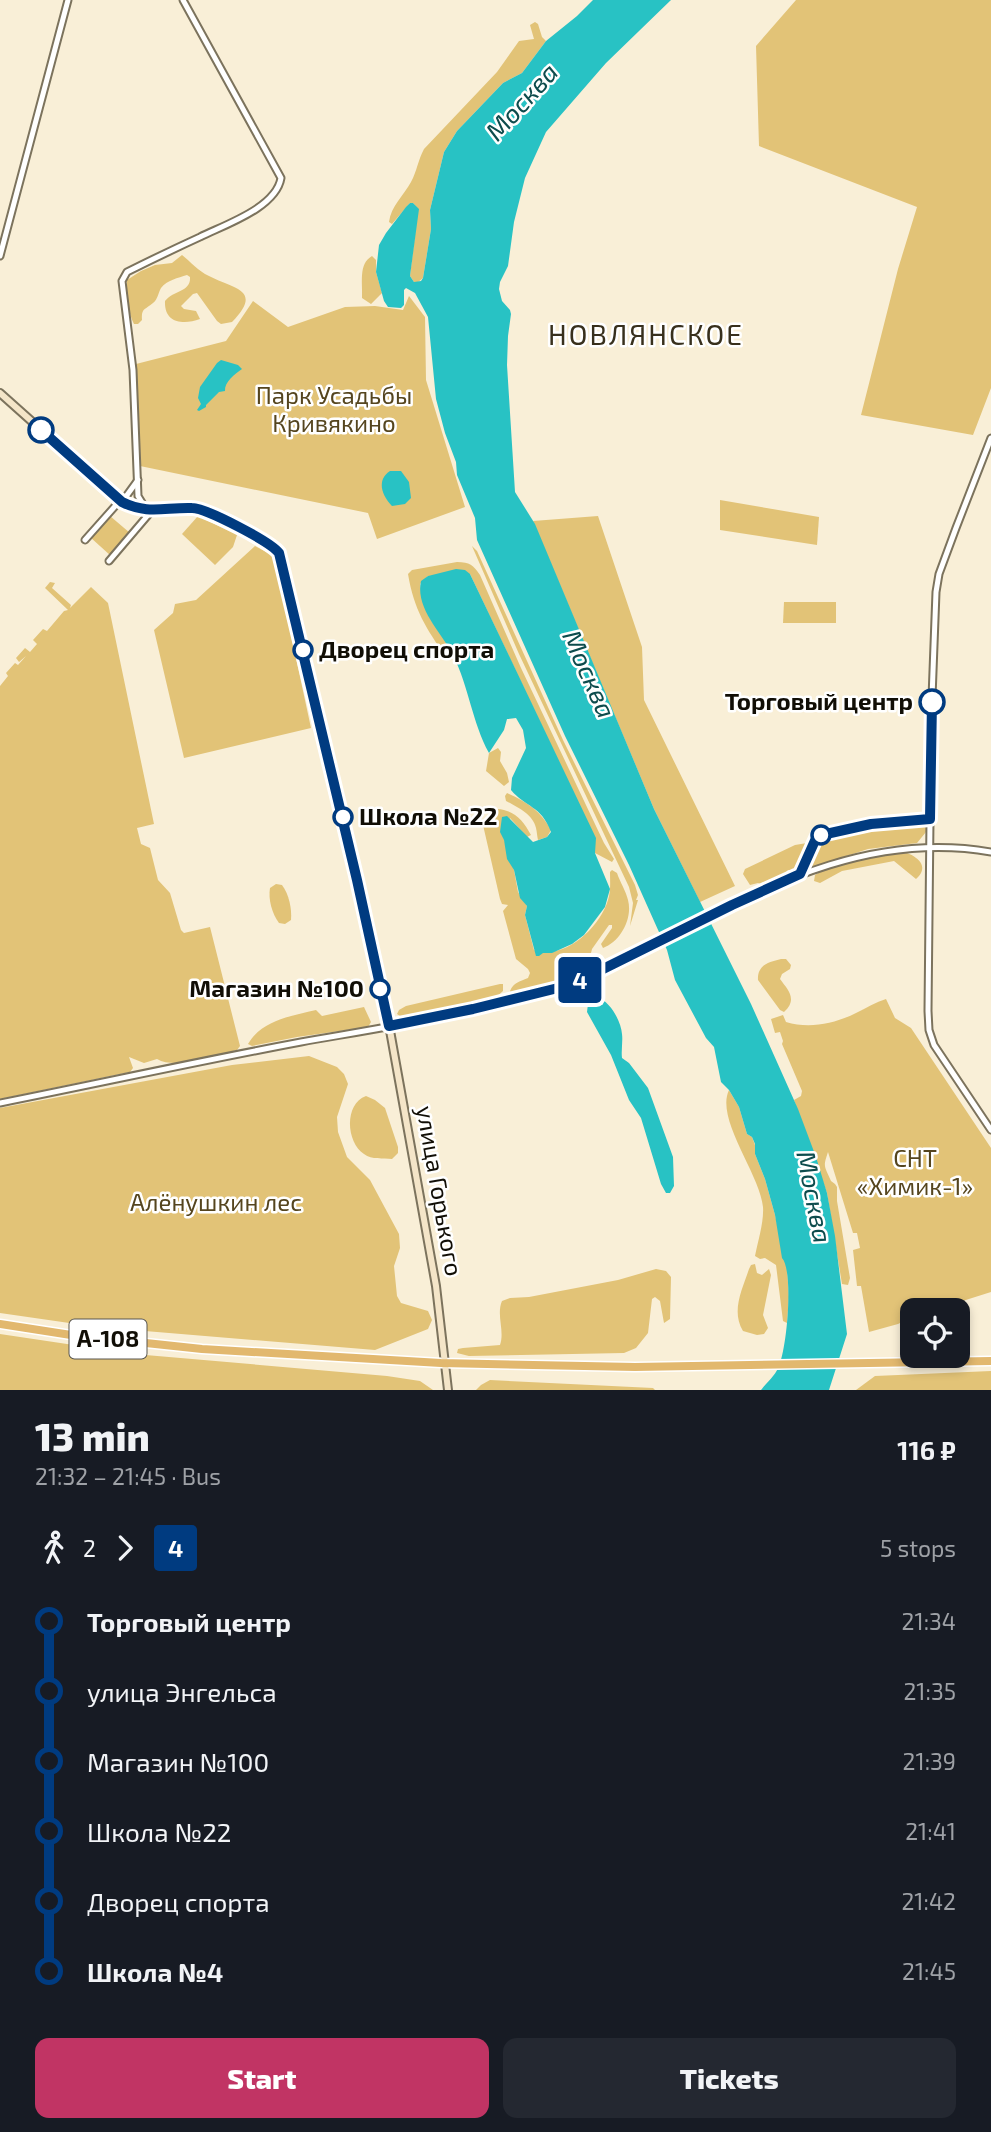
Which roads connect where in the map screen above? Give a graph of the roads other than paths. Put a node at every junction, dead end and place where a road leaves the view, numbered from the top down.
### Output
1 (68, 0) edge
2 (183, 0) edge
3 (0, 256) edge
4 (0, 393) edge
5 (991, 438) edge
6 (138, 480) junction
7 (122, 502) junction
8 (148, 511) junction
9 (85, 540) dead end
10 (109, 561) dead end
11 (931, 848) junction
12 (991, 852) edge
13 (389, 1026) junction
14 (0, 1103) edge
15 (991, 1130) edge
16 (0, 1324) edge
17 (989, 1361) edge
18 (446, 1363) junction
19 (448, 1390) edge

1 - 3 street
2 - 6 street
4 - 7 main road
5 - 11 street
6 - 7 street
6 - 8 street
7 - 8 main road
7 - 9 street
8 - 10 street
8 - 13 main road, улица Горького
11 - 12 street
11 - 13 street
11 - 15 street
13 - 14 street
13 - 18 main road, улица Горького
16 - 18 highway, А-108
17 - 18 highway, А-108
18 - 19 main road, улица Горького

